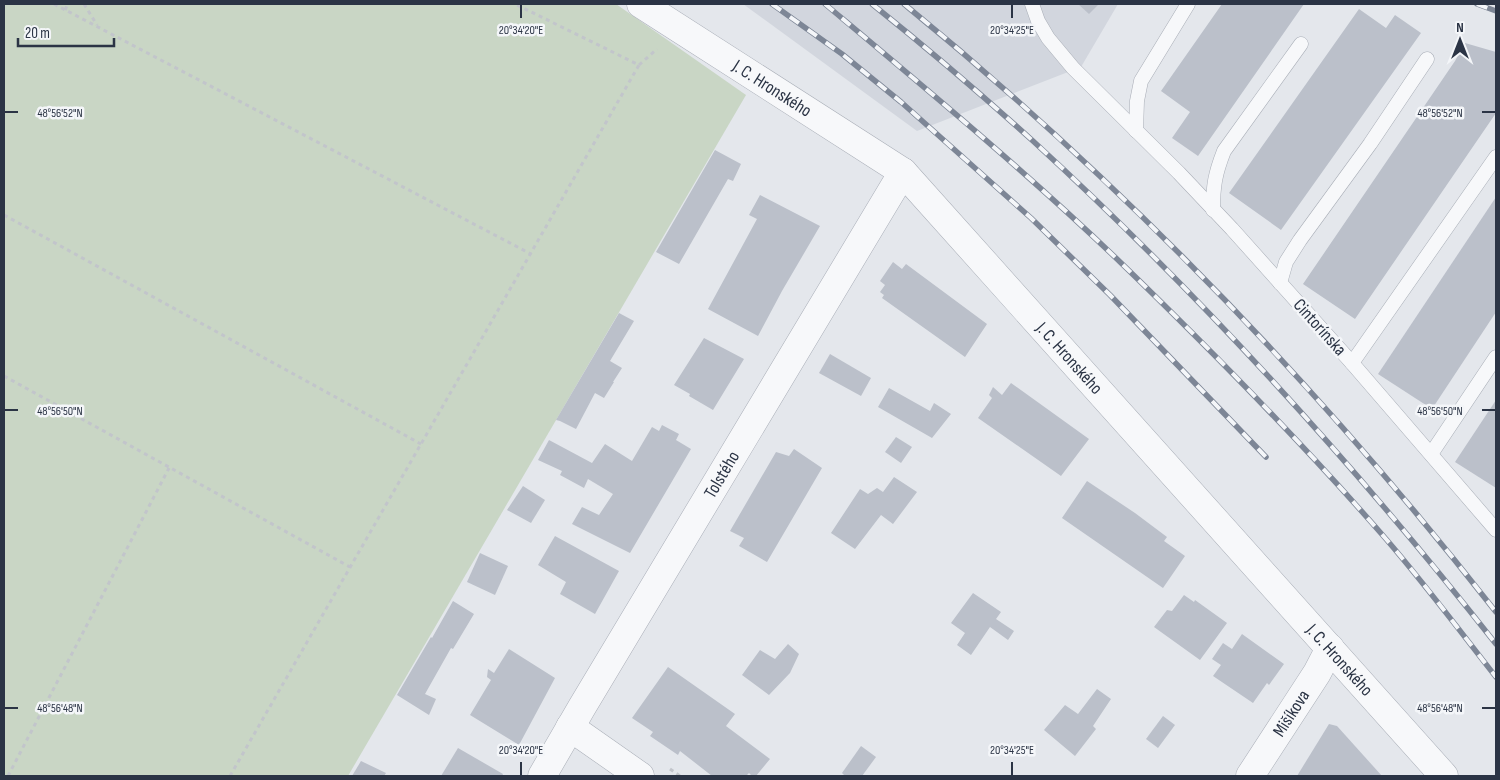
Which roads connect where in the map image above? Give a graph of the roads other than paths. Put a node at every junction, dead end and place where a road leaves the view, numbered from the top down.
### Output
1 (641, 4) edge
2 (1032, 4) edge
3 (1188, 4) edge
4 (1302, 44) dead end
5 (1426, 59) dead end
6 (1136, 131) junction
7 (1496, 157) edge
8 (903, 172) junction
9 (1214, 210) junction
10 (1280, 283) junction
11 (1496, 357) edge
12 (1352, 362) junction
13 (1432, 454) junction
14 (1496, 530) edge
15 (1330, 648) junction
16 (570, 727) junction
17 (542, 776) edge
18 (640, 776) edge
19 (1250, 776) edge
20 (1444, 776) edge

1 - 8 street, J. C. Hronského
2 - 6 lane, Cintorínska
3 - 6 lane
4 - 9 lane
5 - 10 lane
6 - 9 lane, Cintorínska
7 - 12 lane
8 - 15 street, J. C. Hronského
8 - 16 street, Tolstého
9 - 10 lane, Cintorínska
10 - 12 lane, Cintorínska
11 - 13 lane
12 - 13 lane, Cintorínska
13 - 14 lane, Cintorínska
15 - 19 street, Mišíkova
15 - 20 street, J. C. Hronského
16 - 17 street, Tolstého
16 - 18 street

